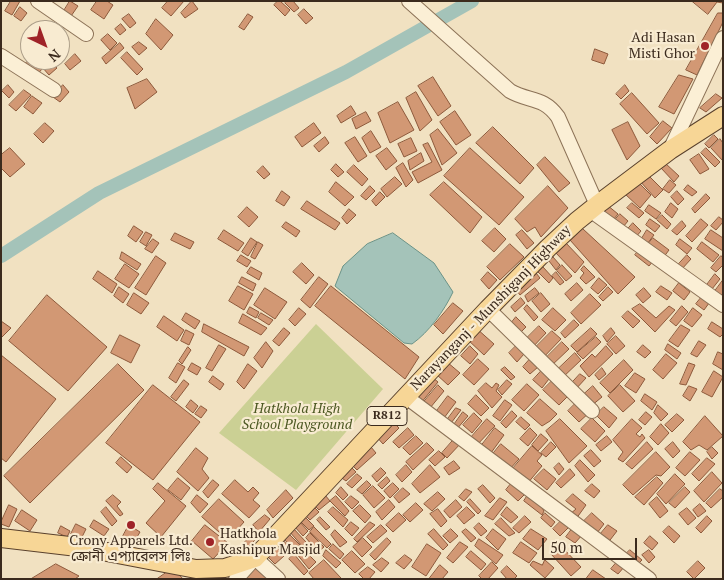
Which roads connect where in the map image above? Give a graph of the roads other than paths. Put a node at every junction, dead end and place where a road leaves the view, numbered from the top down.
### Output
1 (38, 1) edge
2 (409, 1) edge
3 (86, 34) dead end
4 (723, 38) edge
5 (1, 56) edge
6 (54, 90) dead end
7 (723, 116) edge
8 (670, 150) junction
9 (594, 207) junction
10 (723, 305) edge
11 (488, 308) junction
12 (405, 396) junction
13 (592, 411) dead end
14 (1, 538) edge
15 (255, 558) junction
16 (236, 579) edge
17 (278, 579) edge
18 (649, 579) edge

1 - 3 street
2 - 9 street
4 - 8 street
5 - 6 street
7 - 8 main road, Narayanganj - Munshiganj Highway / R812
8 - 9 main road, Narayanganj - Munshiganj Highway / R812
9 - 10 street
9 - 11 main road, Narayanganj - Munshiganj Highway / R812
11 - 12 main road, Narayanganj - Munshiganj Highway / R812
11 - 13 street
12 - 15 main road, Narayanganj - Munshiganj Highway / R812
12 - 18 street
14 - 15 main road, Narayanganj - Munshiganj Highway / R812
15 - 16 street
15 - 17 street

